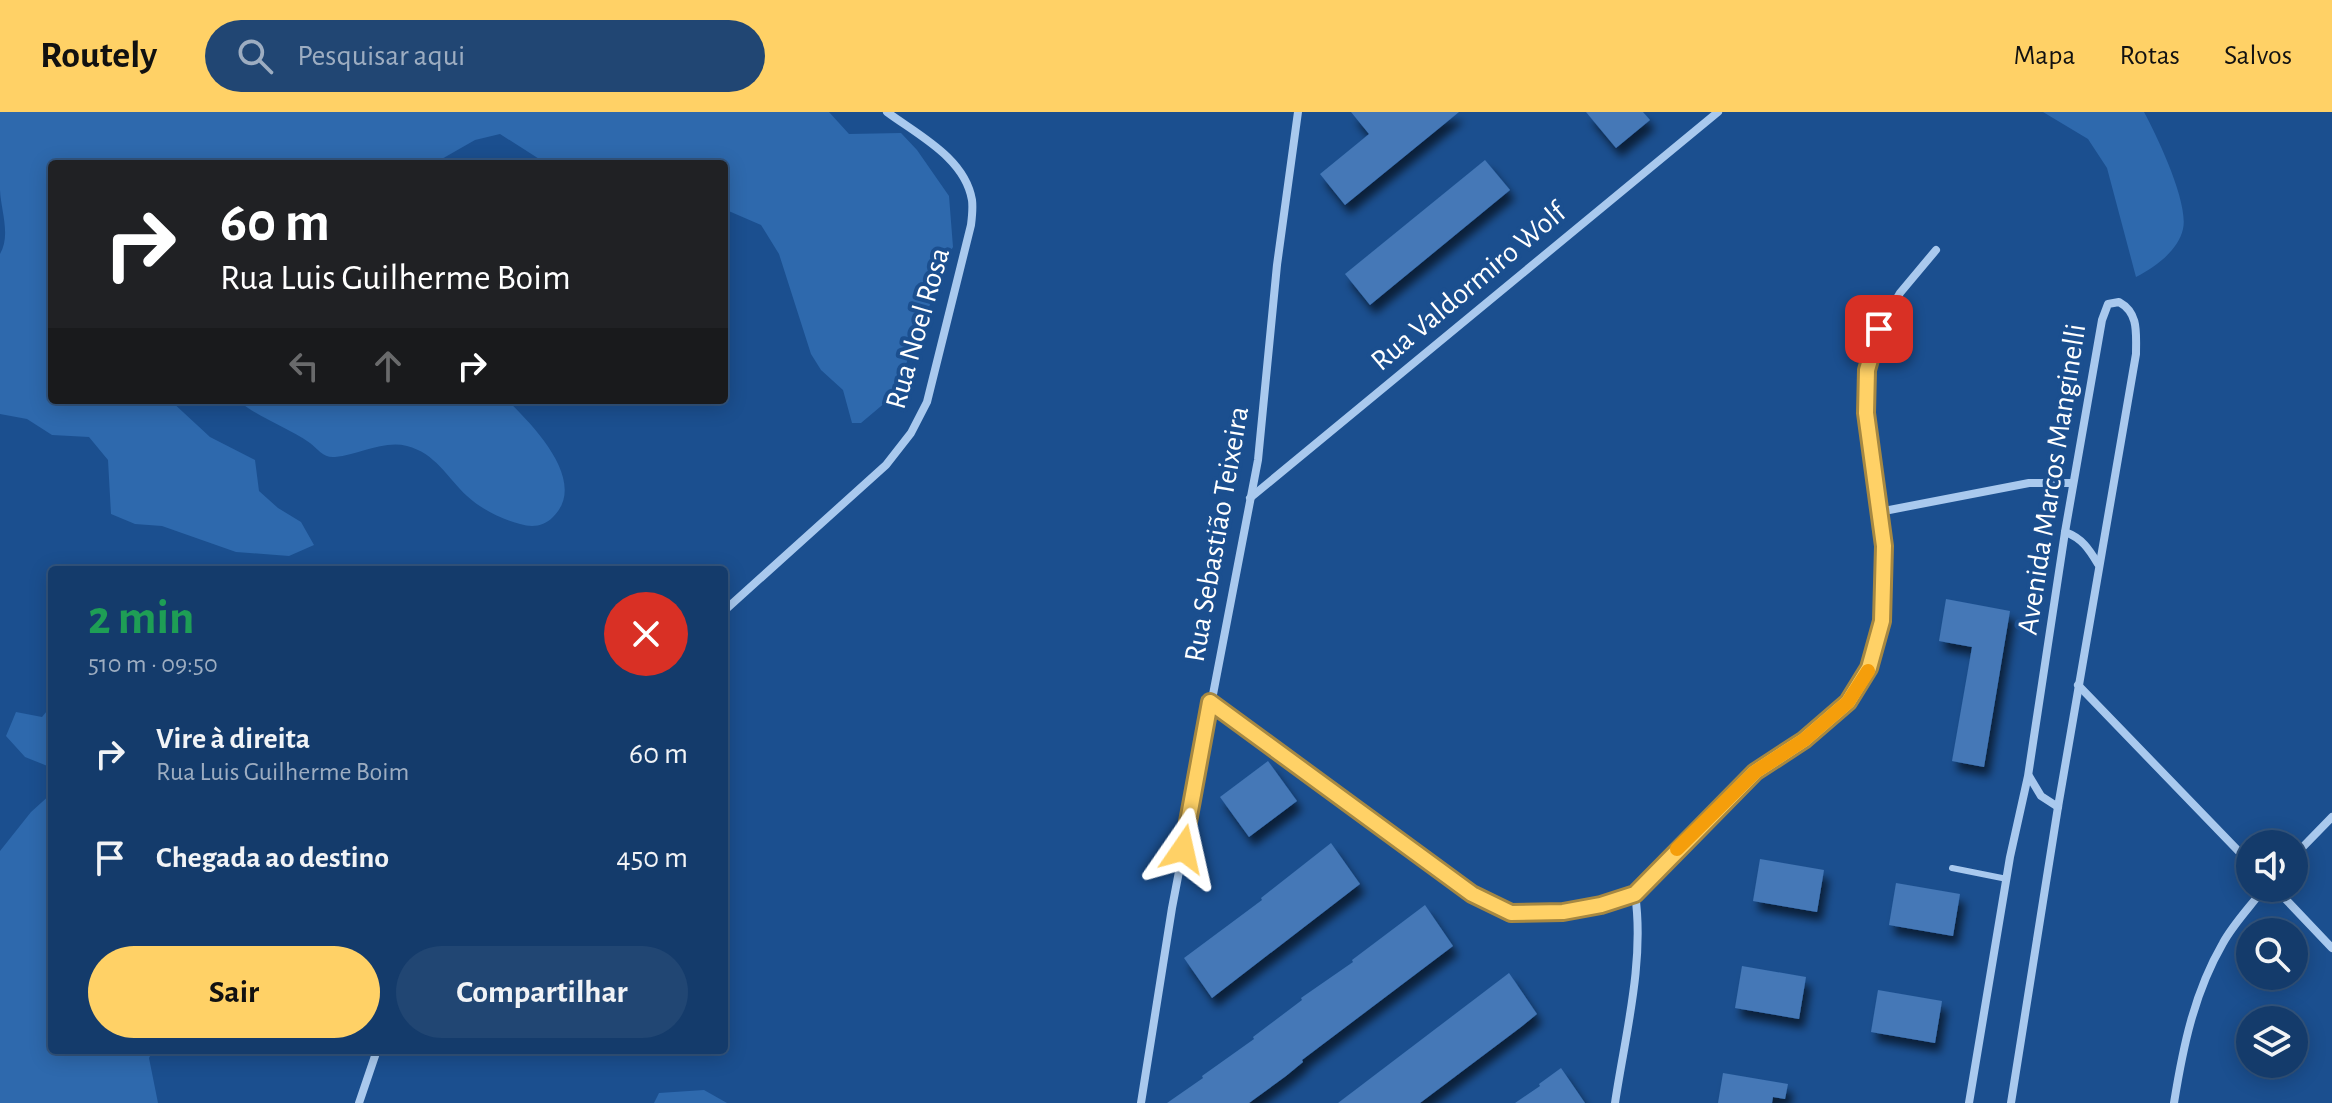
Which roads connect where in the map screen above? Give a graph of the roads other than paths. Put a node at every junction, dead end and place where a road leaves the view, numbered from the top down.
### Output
1 (887, 112) edge
2 (1298, 112) edge
3 (1718, 112) edge
4 (1936, 250) dead end
5 (2073, 483) junction
6 (1250, 498) junction
7 (1879, 512) junction
8 (2065, 532) junction
9 (2098, 564) junction
10 (728, 607) edge
11 (2078, 685) junction
12 (1210, 702) junction
13 (2028, 776) junction
14 (2058, 807) junction
15 (2332, 817) edge
16 (2308, 842) edge
17 (2236, 849) edge
18 (1952, 868) dead end
19 (2007, 879) junction
20 (1635, 894) junction
21 (2253, 902) edge
22 (2288, 902) edge
23 (2332, 948) edge
24 (376, 1054) edge
25 (359, 1103) edge
26 (1141, 1103) edge
27 (1615, 1103) edge
28 (1969, 1103) edge
29 (2011, 1103) edge
30 (2174, 1103) edge

1 - 10 street, Rua Noel Rosa
2 - 6 street, Rua Sebastião Teixeira
3 - 6 street, Rua Valdormiro Wolf
4 - 7 street
5 - 7 street
5 - 8 street, Avenida Marcos Manginelli
5 - 9 street, Avenida Marcos Manginelli
6 - 12 street, Rua Sebastião Teixeira
7 - 20 street
8 - 9 street
8 - 13 street, Avenida Marcos Manginelli
9 - 11 street, Avenida Marcos Manginelli
11 - 14 street, Avenida Marcos Manginelli
11 - 17 street
12 - 20 street
12 - 26 street, Rua Sebastião Teixeira
13 - 14 street
13 - 19 street, Avenida Marcos Manginelli
14 - 29 street, Avenida Marcos Manginelli
15 - 16 street
18 - 19 lane
19 - 28 street, Avenida Marcos Manginelli
20 - 27 street
21 - 30 street
22 - 23 street
24 - 25 street

